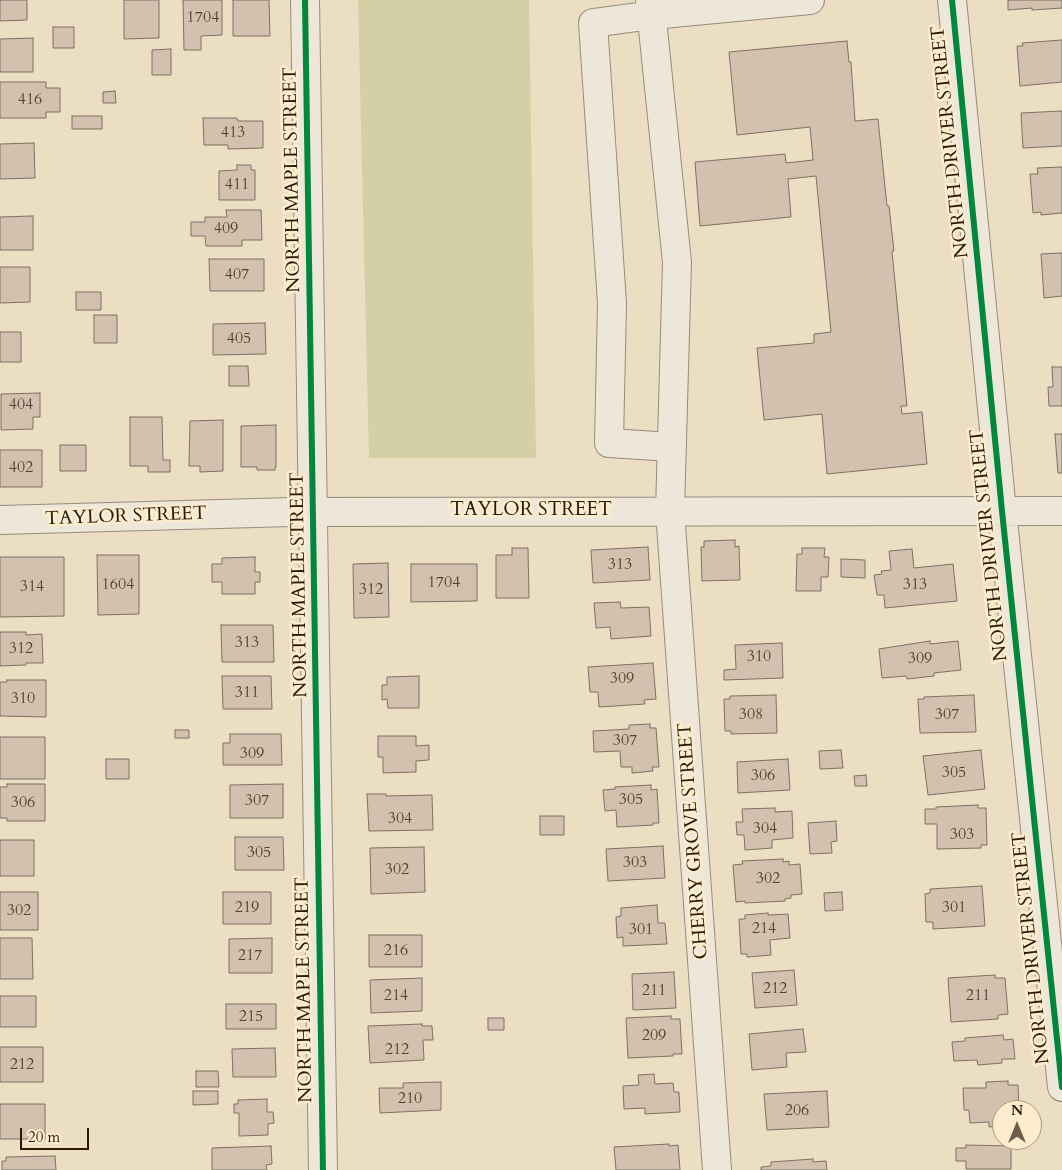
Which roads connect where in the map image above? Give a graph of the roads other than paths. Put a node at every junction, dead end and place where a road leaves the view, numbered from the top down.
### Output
1 (305, 0) edge
2 (810, 0) edge
3 (952, 0) edge
4 (651, 7) edge
5 (672, 447) junction
6 (670, 511) junction
7 (1002, 511) junction
8 (1062, 511) edge
9 (314, 512) junction
10 (0, 520) edge
11 (1062, 1086) edge
12 (323, 1170) edge
13 (717, 1170) edge

1 - 9 street, NORTH MAPLE STREET
2 - 4 street
3 - 7 street, NORTH DRIVER STREET
4 - 5 street, CHERRY GROVE STREET
4 - 5 street
5 - 6 street, CHERRY GROVE STREET
6 - 7 street, TAYLOR STREET
6 - 9 street, TAYLOR STREET
6 - 13 street, CHERRY GROVE STREET
7 - 8 street, TAYLOR STREET
7 - 11 street, NORTH DRIVER STREET
9 - 10 street, TAYLOR STREET
9 - 12 street, NORTH MAPLE STREET

